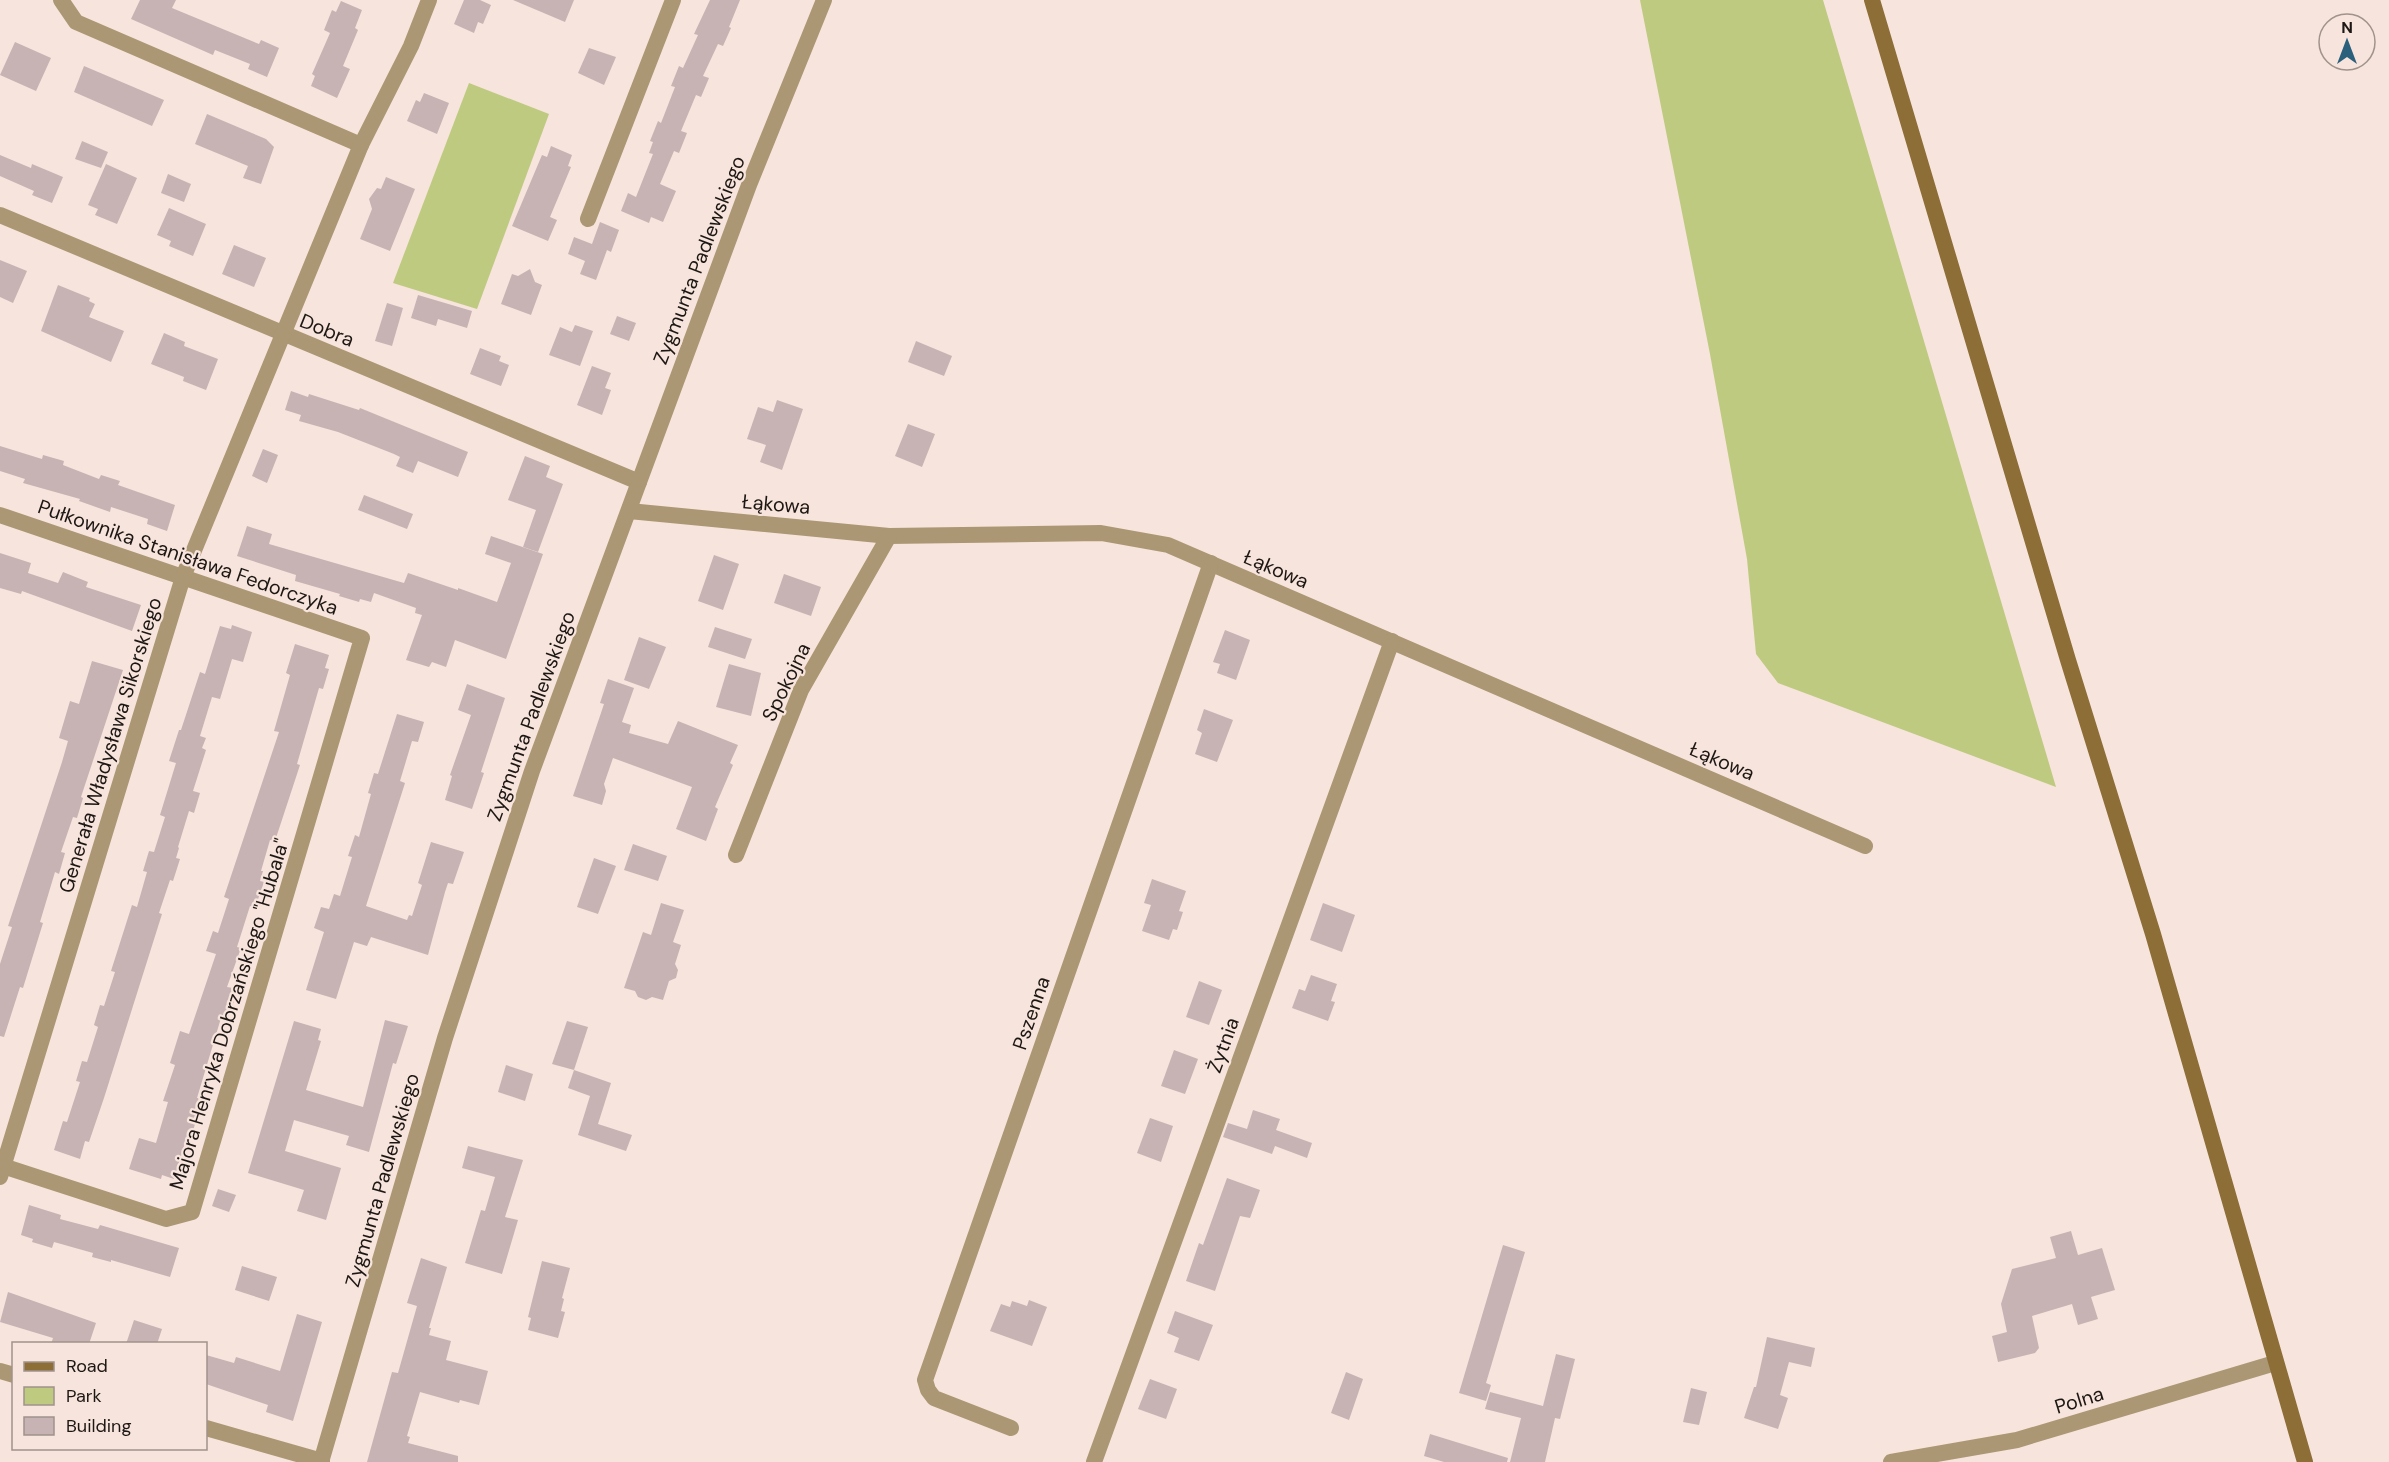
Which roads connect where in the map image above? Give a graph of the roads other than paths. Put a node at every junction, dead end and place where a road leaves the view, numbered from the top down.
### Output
1 (61, 0) edge
2 (429, 0) edge
3 (673, 0) edge
4 (824, 0) edge
5 (1872, 0) edge
6 (361, 145) junction
7 (0, 215) edge
8 (588, 219) dead end
9 (284, 335) junction
10 (639, 482) junction
11 (629, 511) junction
12 (0, 515) edge
13 (889, 536) junction
14 (1211, 563) junction
15 (183, 577) junction
16 (362, 638) joint
17 (1392, 641) junction
18 (1864, 846) dead end
19 (736, 855) dead end
20 (1, 1169) edge
21 (2275, 1363) junction
22 (207, 1428) edge
23 (1011, 1428) dead end
24 (322, 1461) edge
25 (1094, 1462) edge
26 (1891, 1462) edge
27 (2305, 1462) edge

1 - 6 street
2 - 6 street, Generała Władysława Sikorskiego
3 - 8 street
4 - 10 street, Zygmunta Padlewskiego
5 - 21 main road
6 - 9 street, Generała Władysława Sikorskiego
7 - 9 street, Dobra
9 - 10 street, Dobra
9 - 15 street, Generała Władysława Sikorskiego
10 - 11 street, Zygmunta Padlewskiego
11 - 13 street, Łąkowa
11 - 24 street, Zygmunta Padlewskiego
12 - 15 street, Pułkownika Stanisława Fedorczyka
13 - 14 street, Łąkowa
13 - 19 street, Spokojna
14 - 17 street, Łąkowa
14 - 23 street, Pszenna
15 - 16 street, Pułkownika Stanisława Fedorczyka
15 - 20 street, Generała Władysława Sikorskiego
16 - 20 street, Majora Henryka Dobrzańskiego "Hubala"
17 - 18 street, Łąkowa
17 - 25 street, Żytnia
21 - 26 street, Polna
21 - 27 main road
22 - 24 street

